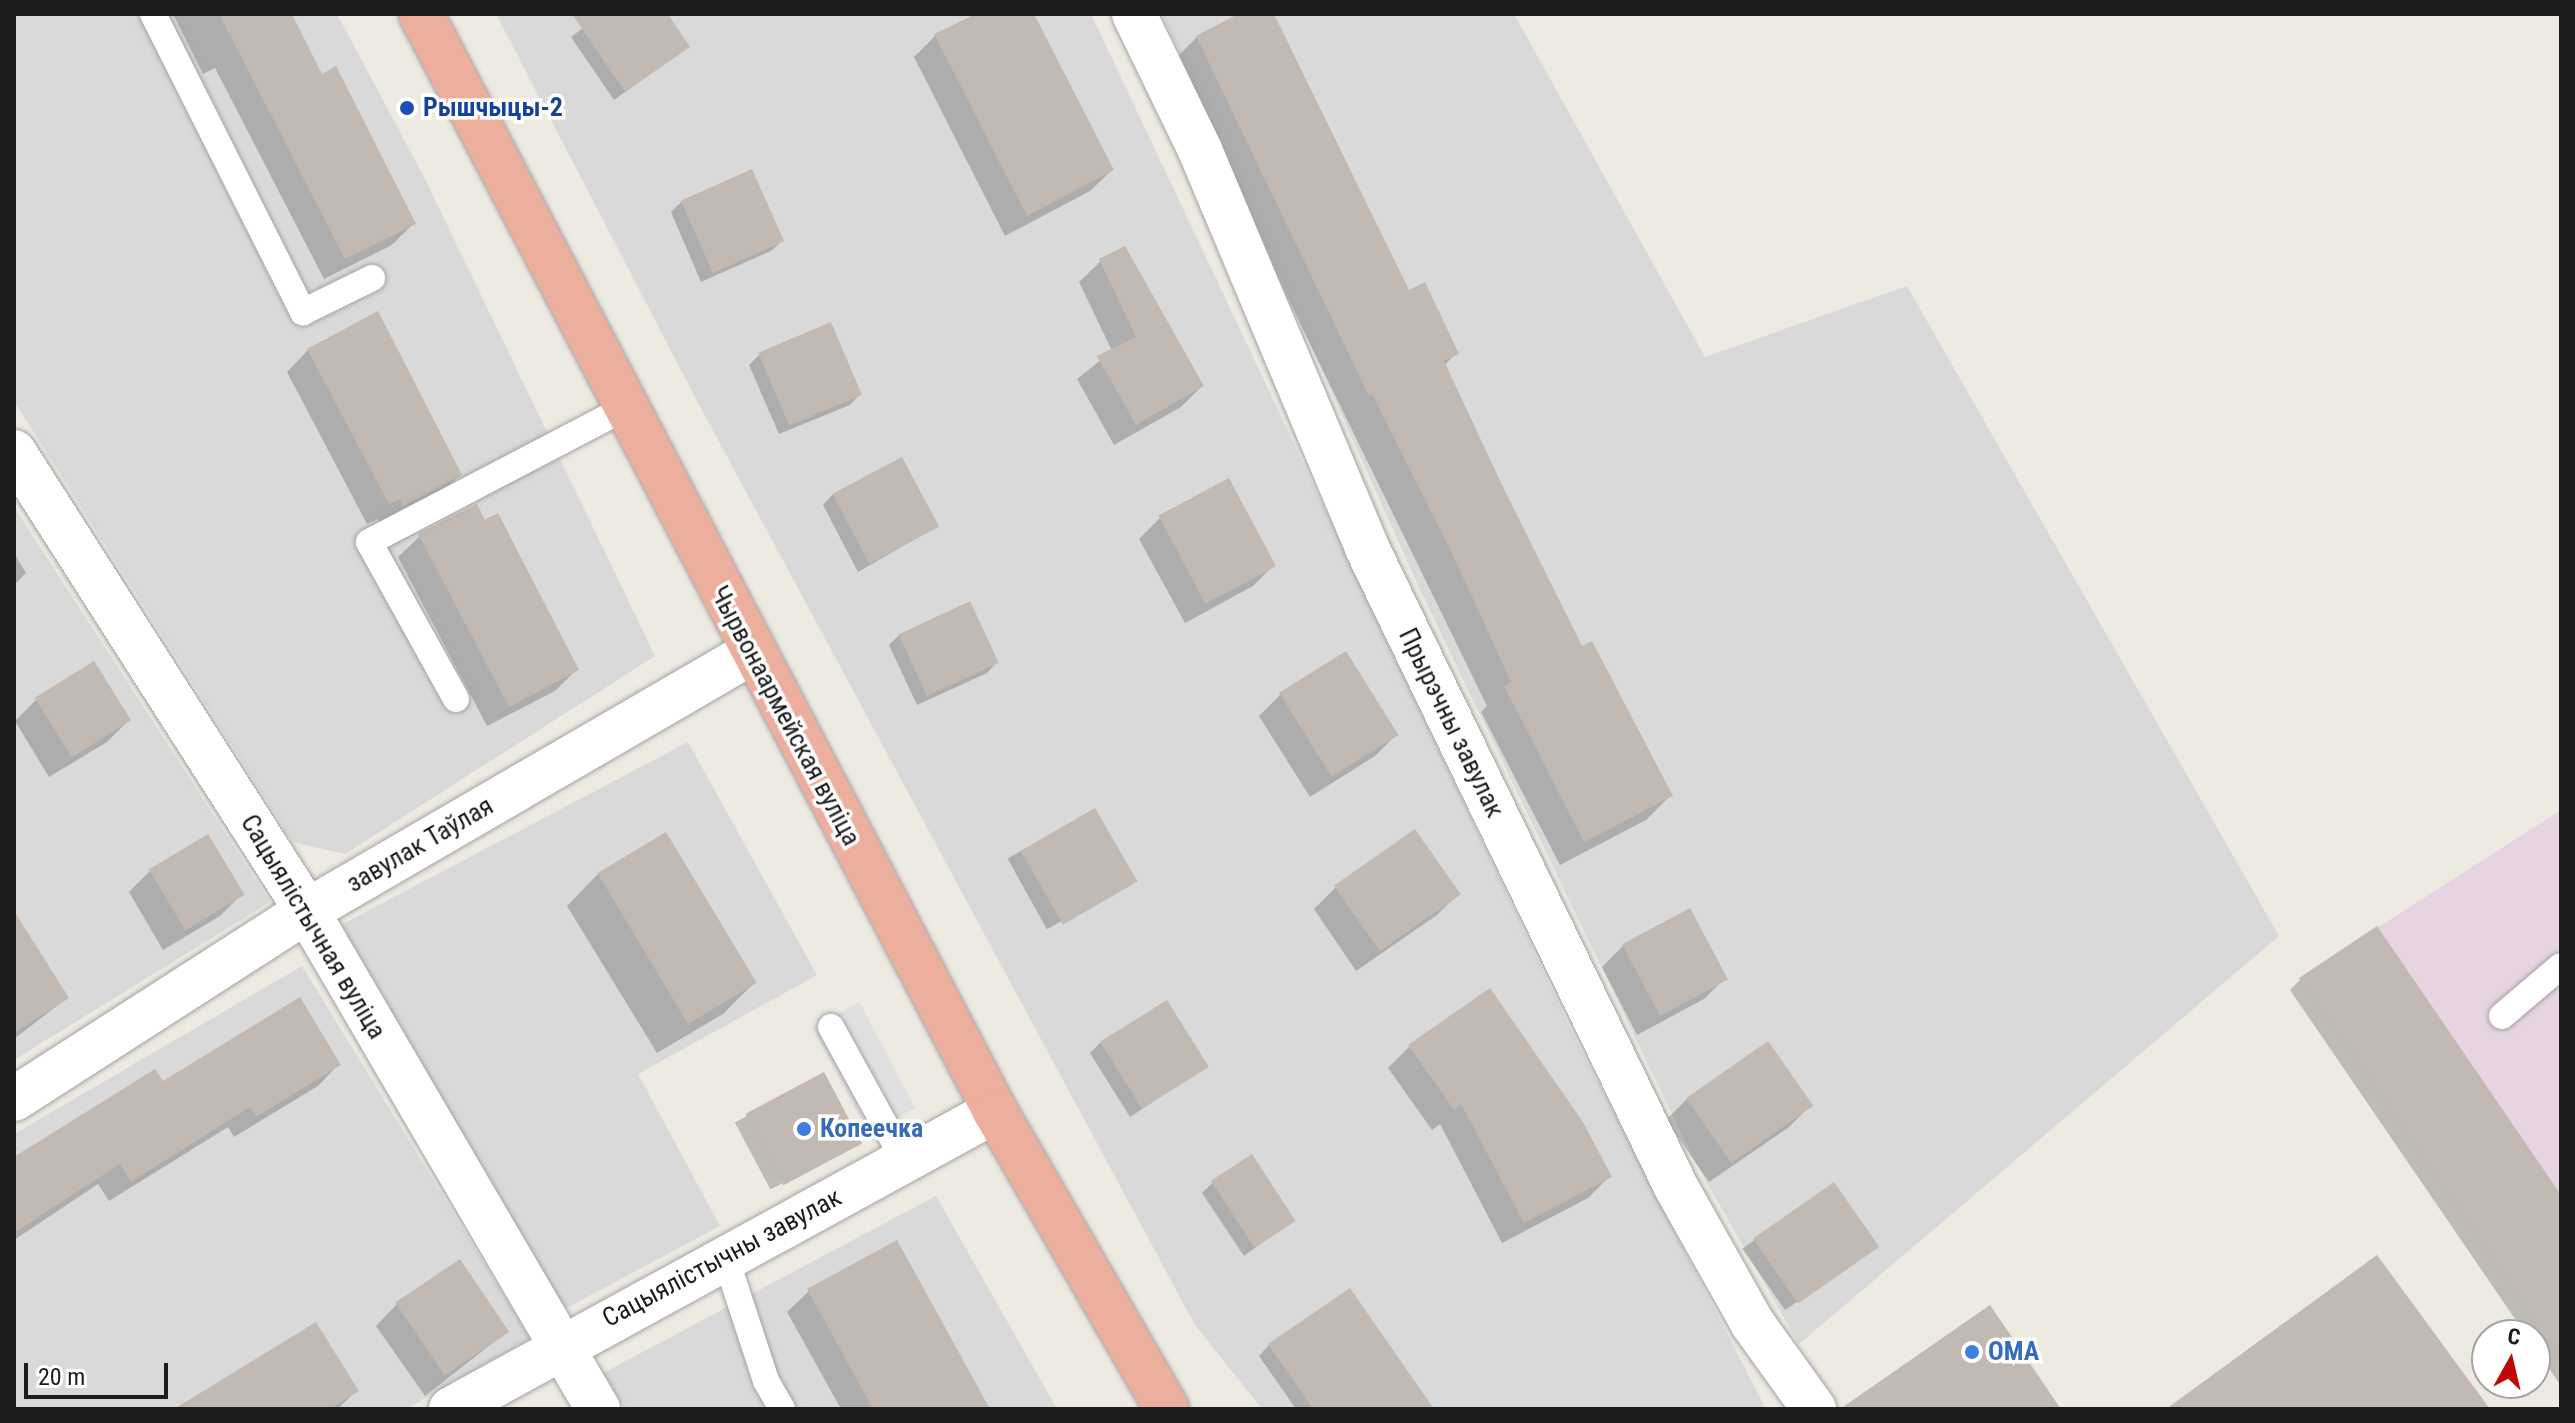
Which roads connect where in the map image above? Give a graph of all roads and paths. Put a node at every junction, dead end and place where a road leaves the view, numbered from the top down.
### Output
1 (153, 14) edge
2 (421, 14) edge
3 (1134, 14) edge
4 (372, 278) dead end
5 (625, 408) junction
6 (14, 452) edge
7 (751, 653) junction
8 (456, 699) dead end
9 (307, 911) junction
10 (2561, 966) edge
11 (2502, 1016) dead end
12 (831, 1027) dead end
13 (14, 1099) edge
14 (995, 1111) junction
15 (904, 1160) junction
16 (725, 1256) junction
17 (560, 1345) junction
18 (451, 1409) edge
19 (598, 1409) edge
20 (782, 1409) edge
21 (1167, 1409) edge
22 (1814, 1409) edge

1 - 4 lane
2 - 5 highway, Чырвонаармейская вуліца
3 - 22 street, Прырэчны завулак
5 - 7 highway, Чырвонаармейская вуліца
5 - 8 lane
6 - 9 street, Сацыялістычная вуліца
7 - 9 street, завулак Таўлая
7 - 14 highway, Чырвонаармейская вуліца
9 - 13 street, завулак Таўлая
9 - 17 street, Сацыялістычная вуліца
10 - 11 lane
12 - 15 lane
14 - 15 street, Сацыялістычны завулак
14 - 21 highway, Чырвонаармейская вуліца
15 - 16 street, Сацыялістычны завулак
16 - 17 street, Сацыялістычны завулак
16 - 20 lane
17 - 18 street, Сацыялістычны завулак
17 - 19 street, Сацыялістычная вуліца

